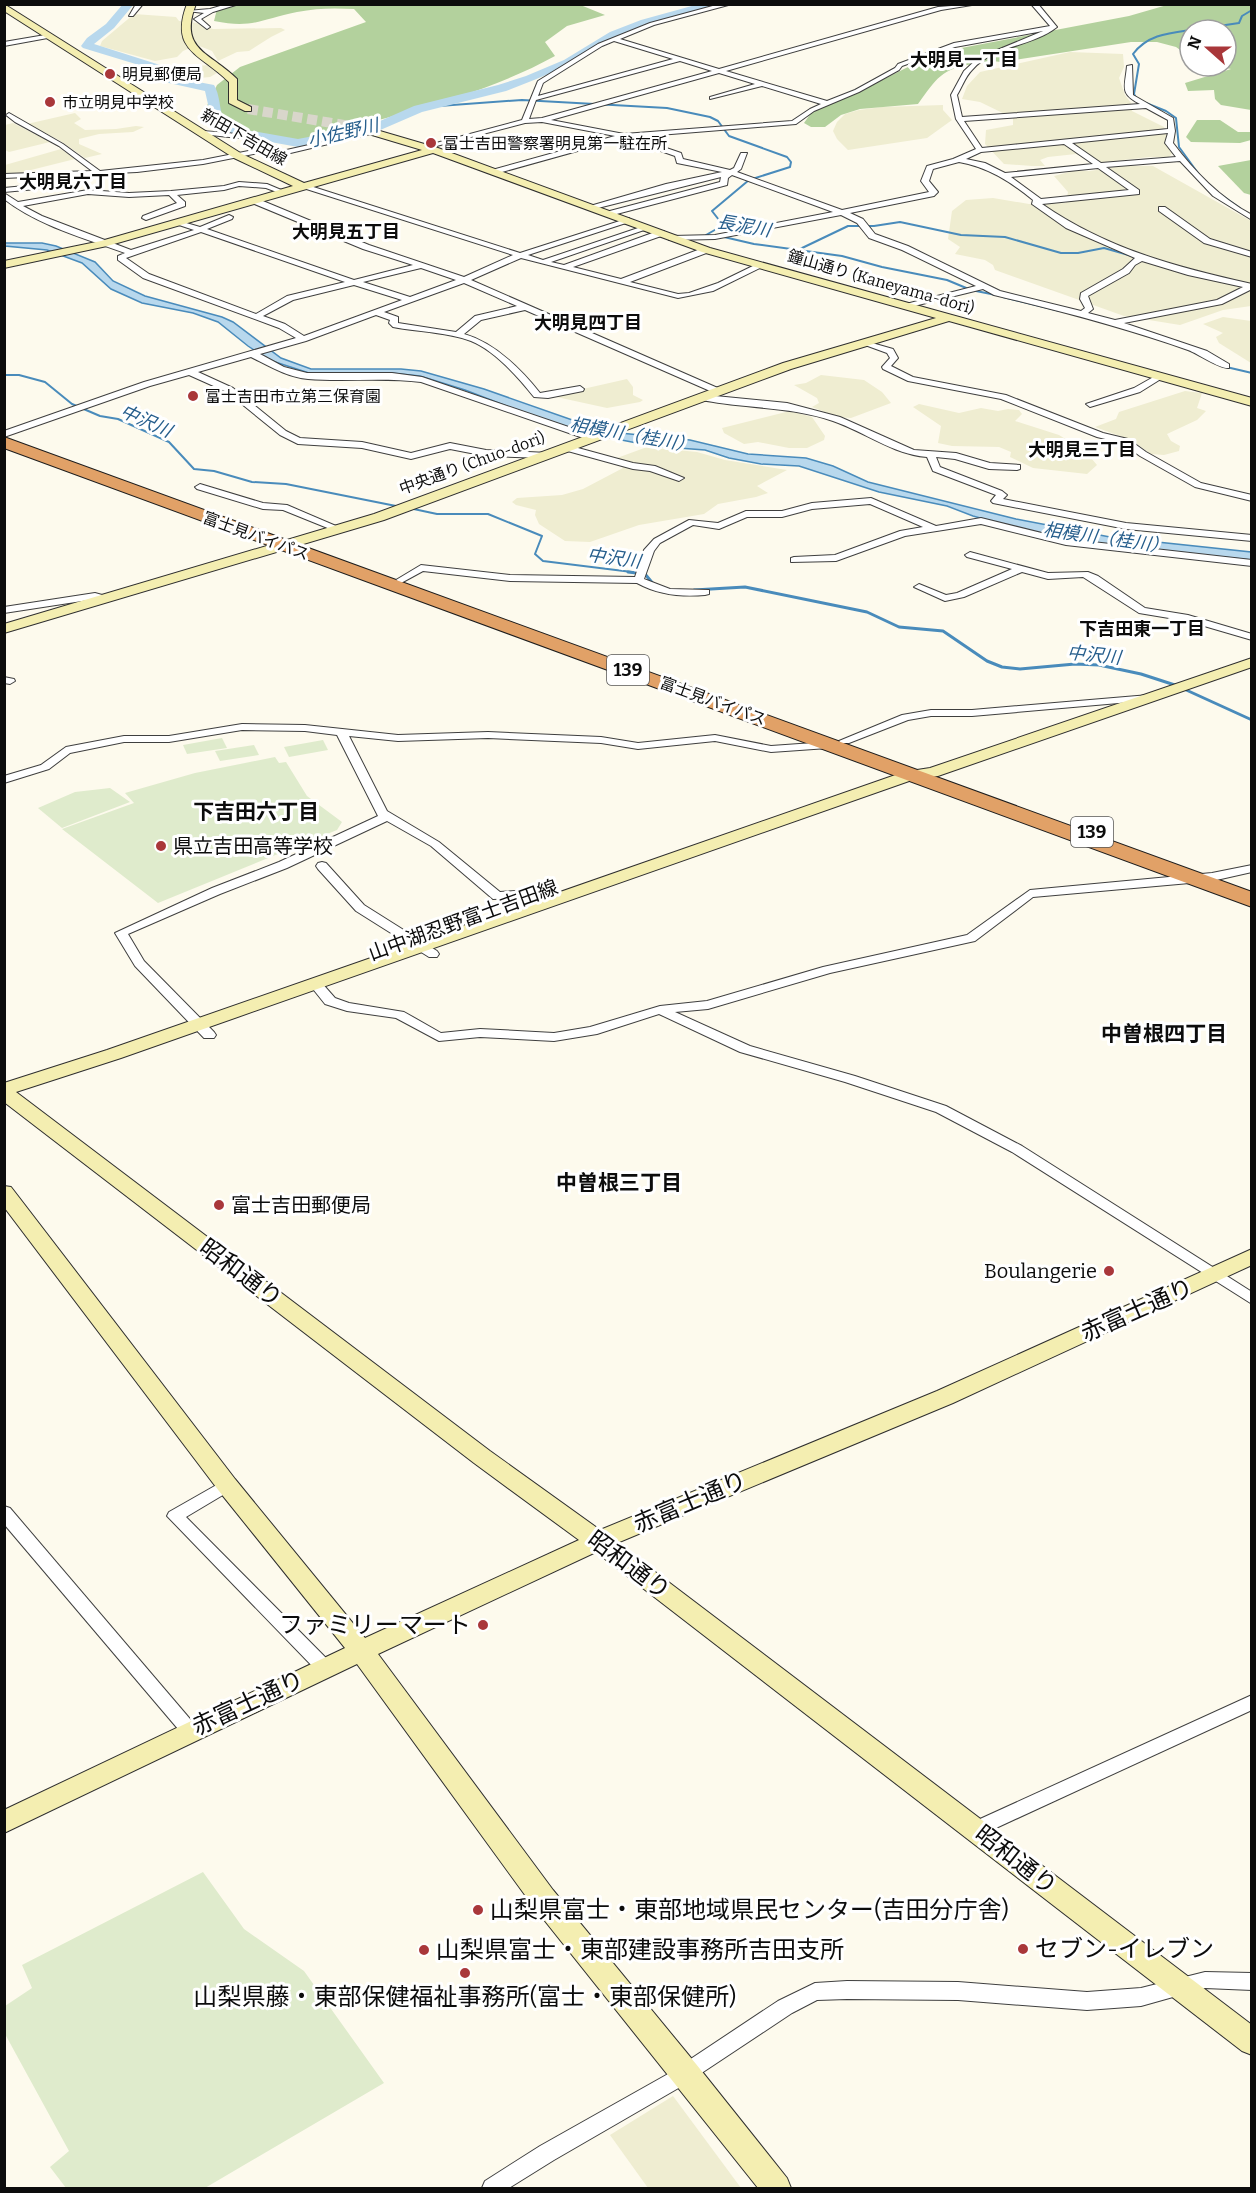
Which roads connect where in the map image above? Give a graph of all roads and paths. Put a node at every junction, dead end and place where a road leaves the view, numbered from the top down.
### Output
1 (140, 4) edge
2 (236, 4) edge
3 (729, 4) edge
4 (975, 4) edge
5 (1034, 4) edge
6 (4, 7) edge
7 (191, 8) edge
8 (210, 11) junction
9 (131, 15) dead end
10 (207, 27) dead end
11 (1054, 27) junction
12 (51, 36) junction
13 (613, 39) junction
14 (4, 44) edge
15 (681, 59) junction
16 (1130, 66) dead end
17 (720, 71) junction
18 (763, 84) junction
19 (712, 98) dead end
20 (533, 99) junction
21 (826, 103) junction
22 (1147, 106) junction
23 (248, 109) tunnel mouth
24 (9, 115) dead end
25 (959, 119) junction
26 (542, 120) junction
27 (525, 121) junction
28 (359, 127) tunnel mouth
29 (1172, 131) junction
30 (376, 132) junction
31 (203, 133) junction
32 (624, 136) junction
33 (1065, 141) junction
34 (430, 148) junction
35 (269, 149) junction
36 (980, 150) junction
37 (744, 155) dead end
38 (238, 156) junction
39 (1182, 159) junction
40 (959, 160) junction
41 (1100, 166) junction
42 (495, 172) junction
43 (99, 173) junction
44 (728, 173) junction
45 (1005, 175) junction
46 (4, 176) edge
47 (66, 184) dead end
48 (301, 186) junction
49 (4, 190) edge
50 (282, 192) junction
51 (171, 193) junction
52 (4, 195) edge
53 (255, 201) junction
54 (1040, 202) junction
55 (16, 205) junction
56 (593, 208) junction
57 (171, 209) junction
58 (1162, 209) dead end
59 (841, 211) junction
60 (609, 214) junction
61 (198, 217) junction
62 (229, 217) dead end
63 (146, 218) dead end
64 (1251, 218) edge
65 (626, 220) junction
66 (179, 222) junction
67 (644, 227) junction
68 (198, 230) junction
69 (667, 235) junction
70 (103, 244) junction
71 (706, 250) junction
72 (131, 253) junction
73 (521, 255) junction
74 (1251, 255) edge
75 (1141, 258) junction
76 (542, 262) junction
77 (4, 265) edge
78 (762, 265) junction
79 (421, 266) junction
80 (564, 268) junction
81 (464, 280) junction
82 (352, 282) junction
83 (622, 282) junction
84 (985, 286) junction
85 (1251, 287) edge
86 (408, 299) junction
87 (909, 306) junction
88 (525, 307) junction
89 (375, 312) junction
90 (1082, 315) junction
91 (256, 317) junction
92 (948, 318) junction
93 (1115, 323) junction
94 (458, 335) junction
95 (303, 339) junction
96 (868, 343) junction
97 (251, 353) junction
98 (1226, 366) dead end
99 (188, 371) junction
100 (1160, 377) junction
101 (580, 389) dead end
102 (717, 391) junction
103 (700, 397) junction
104 (1251, 402) edge
105 (1090, 405) dead end
106 (4, 435) edge
107 (593, 438) junction
108 (4, 442) edge
109 (567, 448) junction
110 (545, 455) junction
111 (931, 455) junction
112 (1017, 467) dead end
113 (679, 478) dead end
114 (200, 487) dead end
115 (1251, 498) edge
116 (338, 529) junction
117 (935, 529) junction
118 (1251, 538) edge
119 (289, 544) junction
120 (970, 555) dead end
121 (794, 561) dead end
122 (1251, 563) edge
123 (1021, 569) junction
124 (401, 580) junction
125 (639, 580) junction
126 (919, 587) dead end
127 (705, 592) dead end
128 (108, 598) junction
129 (4, 610) edge
130 (4, 629) edge
131 (1251, 637) edge
132 (1251, 662) edge
133 (1154, 696) junction
134 (341, 732) junction
135 (837, 743) junction
136 (923, 776) junction
137 (4, 780) edge
138 (387, 816) junction
139 (322, 866) dead end
140 (1251, 868) edge
141 (1203, 878) junction
142 (1251, 891) edge
143 (558, 899) junction
144 (1251, 900) edge
145 (427, 950) junction
146 (320, 989) junction
147 (660, 1010) junction
148 (204, 1029) junction
149 (7, 1096) edge
150 (4, 1192) edge
151 (1251, 1256) edge
152 (1214, 1275) junction
153 (1251, 1299) edge
154 (227, 1485) junction
155 (4, 1512) edge
156 (598, 1541) junction
157 (361, 1650) junction
158 (324, 1667) junction
159 (1251, 1702) edge
160 (190, 1731) junction
161 (4, 1822) edge
162 (976, 1830) junction
163 (1251, 1982) edge
164 (1181, 1988) junction
165 (1251, 2042) edge
166 (686, 2073) junction
167 (492, 2188) edge
168 (776, 2188) edge

1 - 9 street
2 - 8 street
3 - 13 street
4 - 17 street
5 - 11 street
6 - 12 street, 新田下吉田線
7 - 8 street
7 - 23 street
8 - 10 street
11 - 21 street
11 - 25 street
12 - 14 street
12 - 31 street, 新田下吉田線
13 - 15 street
13 - 20 street
15 - 17 street
15 - 20 street
16 - 22 street
17 - 18 street
17 - 26 street
18 - 19 street
18 - 21 street
20 - 27 street
21 - 32 street
22 - 25 street
22 - 29 street
24 - 43 street
25 - 36 street
26 - 27 street
26 - 32 street
27 - 34 street
28 - 30 street, 鐘山通り (Kaneyama-dori)
29 - 33 street
29 - 39 street
30 - 34 street, 鐘山通り (Kaneyama-dori)
30 - 35 street
31 - 35 street
31 - 38 street, 新田下吉田線
32 - 42 street
32 - 44 street
33 - 36 street
33 - 41 street
34 - 42 street, 鐘山通り (Kaneyama-dori)
34 - 48 street
35 - 38 street
36 - 40 street
37 - 44 street
38 - 43 street
38 - 48 street, 新田下吉田線
39 - 41 street
39 - 64 street
40 - 45 street
40 - 59 street
41 - 45 street
41 - 54 street
42 - 56 street, 鐘山通り (Kaneyama-dori)
43 - 46 street
44 - 56 street
44 - 59 street
44 - 60 street
45 - 54 street
47 - 49 street
48 - 50 street, 新田下吉田線
48 - 73 street
50 - 51 street
50 - 53 street, 新田下吉田線
51 - 55 street
51 - 57 street
52 - 55 street
53 - 61 street, 新田下吉田線
53 - 79 street
54 - 75 street
55 - 70 street
56 - 60 street, 鐘山通り (Kaneyama-dori)
57 - 61 street
57 - 63 street
58 - 74 street
59 - 69 street
59 - 84 street
60 - 65 street, 鐘山通り (Kaneyama-dori)
61 - 66 street, 新田下吉田線
62 - 68 street
65 - 67 street, 鐘山通り (Kaneyama-dori)
65 - 73 street
66 - 68 street
66 - 70 street, 新田下吉田線
67 - 69 street, 鐘山通り (Kaneyama-dori)
67 - 76 street
68 - 72 street
68 - 82 street
69 - 71 street, 鐘山通り (Kaneyama-dori)
69 - 80 street
70 - 72 street
70 - 77 street, 新田下吉田線
71 - 78 street, 鐘山通り (Kaneyama-dori)
71 - 83 street
72 - 91 street
73 - 76 street
73 - 81 street
75 - 85 street
75 - 90 street
76 - 80 street
78 - 83 street
78 - 87 street, 鐘山通り (Kaneyama-dori)
79 - 81 street
79 - 82 street
80 - 83 street
81 - 86 street
81 - 88 street
82 - 86 street
82 - 91 street
84 - 87 street
84 - 90 street
85 - 93 street
86 - 89 street
87 - 92 street, 鐘山通り (Kaneyama-dori)
88 - 94 street
88 - 102 street
89 - 94 street
89 - 95 street
90 - 93 street
91 - 95 street
92 - 96 street, 中央通り (Chuo-dori)
92 - 100 street, 鐘山通り (Kaneyama-dori)
93 - 98 street
94 - 101 street
95 - 97 street
96 - 102 street, 中央通り (Chuo-dori)
96 - 115 street
97 - 99 street
97 - 107 street
99 - 106 street
99 - 110 street
100 - 104 street, 鐘山通り (Kaneyama-dori)
100 - 105 street
102 - 103 street, 中央通り (Chuo-dori)
103 - 107 street, 中央通り (Chuo-dori)
103 - 111 street
106 - 119 highway, 富士見バイパス / 139
107 - 109 street, 中央通り (Chuo-dori)
108 - 119 highway, 富士見バイパス / 139
109 - 110 street, 中央通り (Chuo-dori)
109 - 113 street
110 - 116 street, 中央通り (Chuo-dori)
111 - 112 street
111 - 118 street
114 - 116 street
116 - 119 street, 中央通り (Chuo-dori)
117 - 121 street
117 - 122 street
117 - 125 street
119 - 124 highway, 富士見バイパス / 139
119 - 128 street, 中央通り (Chuo-dori)
119 - 135 highway, 富士見バイパス / 139
120 - 123 street
123 - 126 street
123 - 131 street
124 - 125 street
124 - 135 highway, 富士見バイパス / 139
125 - 127 street
128 - 129 street
128 - 130 street, 中央通り (Chuo-dori)
132 - 133 street, 山中湖忍野富士吉田線
133 - 135 street
133 - 136 street, 山中湖忍野富士吉田線
134 - 135 street
134 - 137 street
134 - 138 street
135 - 136 highway, 富士見バイパス / 139
136 - 141 highway, 富士見バイパス / 139
136 - 143 street, 山中湖忍野富士吉田線
136 - 145 street, 山中湖忍野富士吉田線
138 - 143 street
138 - 148 street
139 - 145 street
140 - 141 street
141 - 142 highway, 富士見バイパス / 139
141 - 144 highway, 富士見バイパス / 139
141 - 147 street
143 - 145 street, 山中湖忍野富士吉田線
145 - 146 street, 山中湖忍野富士吉田線
146 - 147 street
146 - 148 street, 山中湖忍野富士吉田線
147 - 152 street
148 - 149 street, 山中湖忍野富士吉田線
149 - 156 street, 昭和通り
150 - 154 street
151 - 152 street, 赤富士通り
152 - 153 street
152 - 156 street, 赤富士通り
154 - 157 street
154 - 158 street
155 - 160 street
156 - 157 street, 赤富士通り
156 - 162 street, 昭和通り
157 - 158 street, 赤富士通り
157 - 166 street
158 - 160 street, 赤富士通り
159 - 162 street
160 - 161 street, 赤富士通り
162 - 164 street, 昭和通り
163 - 164 street
164 - 165 street, 昭和通り
164 - 166 street
166 - 167 street
166 - 168 street

